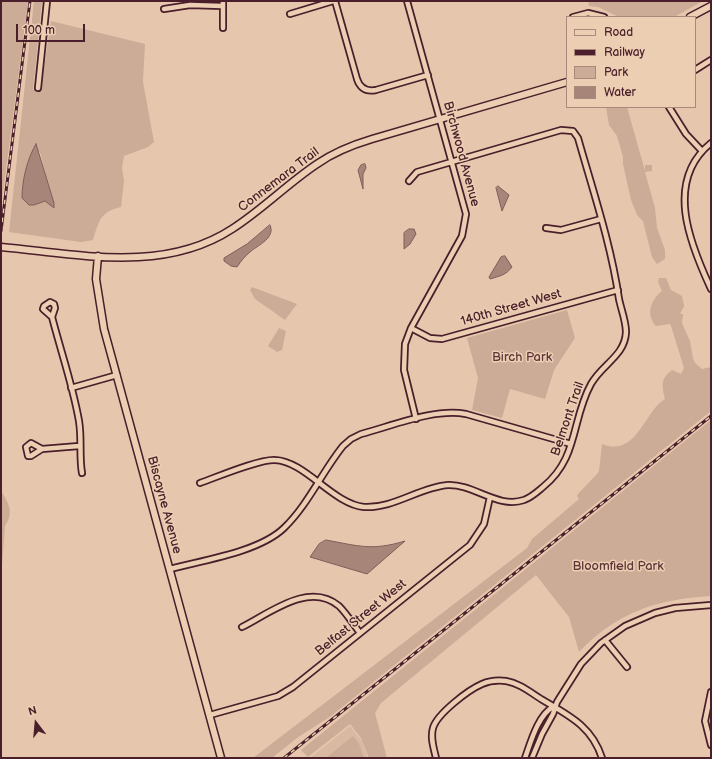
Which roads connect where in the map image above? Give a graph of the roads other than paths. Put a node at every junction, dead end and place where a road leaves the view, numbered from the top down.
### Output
1 (47, 1) edge
2 (334, 1) edge
3 (407, 1) edge
4 (223, 4) edge
5 (711, 6) edge
6 (164, 9) dead end
7 (290, 14) dead end
8 (577, 16) edge
9 (600, 16) edge
10 (692, 16) edge
11 (223, 28) dead end
12 (711, 60) edge
13 (696, 69) edge
14 (428, 75) junction
15 (566, 82) edge
16 (38, 88) dead end
17 (670, 108) edge
18 (440, 118) junction
19 (711, 143) edge
20 (702, 150) junction
21 (452, 161) junction
22 (409, 181) dead end
23 (601, 219) junction
24 (546, 228) dead end
25 (1, 247) edge
26 (98, 256) junction
27 (618, 290) junction
28 (711, 290) edge
29 (52, 317) dead end
30 (411, 328) junction
31 (117, 375) junction
32 (71, 388) junction
33 (416, 419) junction
34 (571, 444) junction
35 (79, 446) junction
36 (42, 449) dead end
37 (82, 473) dead end
38 (200, 482) dead end
39 (318, 482) junction
40 (490, 497) junction
41 (170, 569) junction
42 (711, 605) edge
43 (242, 627) dead end
44 (360, 633) junction
45 (605, 640) junction
46 (627, 667) dead end
47 (711, 692) edge
48 (554, 706) junction
49 (210, 715) junction
50 (711, 745) edge
51 (222, 758) edge
52 (436, 758) edge
53 (525, 758) edge
54 (532, 758) edge
55 (602, 758) edge

1 - 16 street
2 - 7 street
2 - 14 street
3 - 14 street, Birchwood Avenue
4 - 6 street
4 - 11 street
5 - 10 street
8 - 9 street
12 - 13 street
14 - 18 street, Birchwood Avenue
15 - 18 street, Connemara Trail
17 - 20 street
18 - 21 street, Birchwood Avenue
18 - 26 street, Connemara Trail
19 - 20 street
20 - 28 street
21 - 22 street
21 - 23 street, Belmont Trail
21 - 30 street, Birchwood Avenue
23 - 24 street
23 - 27 street, Belmont Trail
25 - 26 street, Connemara Trail
26 - 31 street, Biscayne Avenue
27 - 30 street, 140th Street West
27 - 34 street, Belmont Trail
29 - 32 street
30 - 33 street, Birchwood Avenue
31 - 32 street
31 - 41 street, Biscayne Avenue
32 - 35 street
33 - 34 street
33 - 39 street
34 - 40 street, Belmont Trail
35 - 36 street
35 - 37 street
38 - 39 street, Belmont Trail
39 - 40 street, Belmont Trail
39 - 41 street
40 - 44 street, Belfast Street West
41 - 49 street, Biscayne Avenue
42 - 45 street
43 - 44 street
44 - 49 street, Belfast Street West
45 - 46 street
45 - 48 street
47 - 50 street
48 - 52 street
48 - 53 street
48 - 54 street
48 - 55 street
49 - 51 street, Biscayne Avenue

